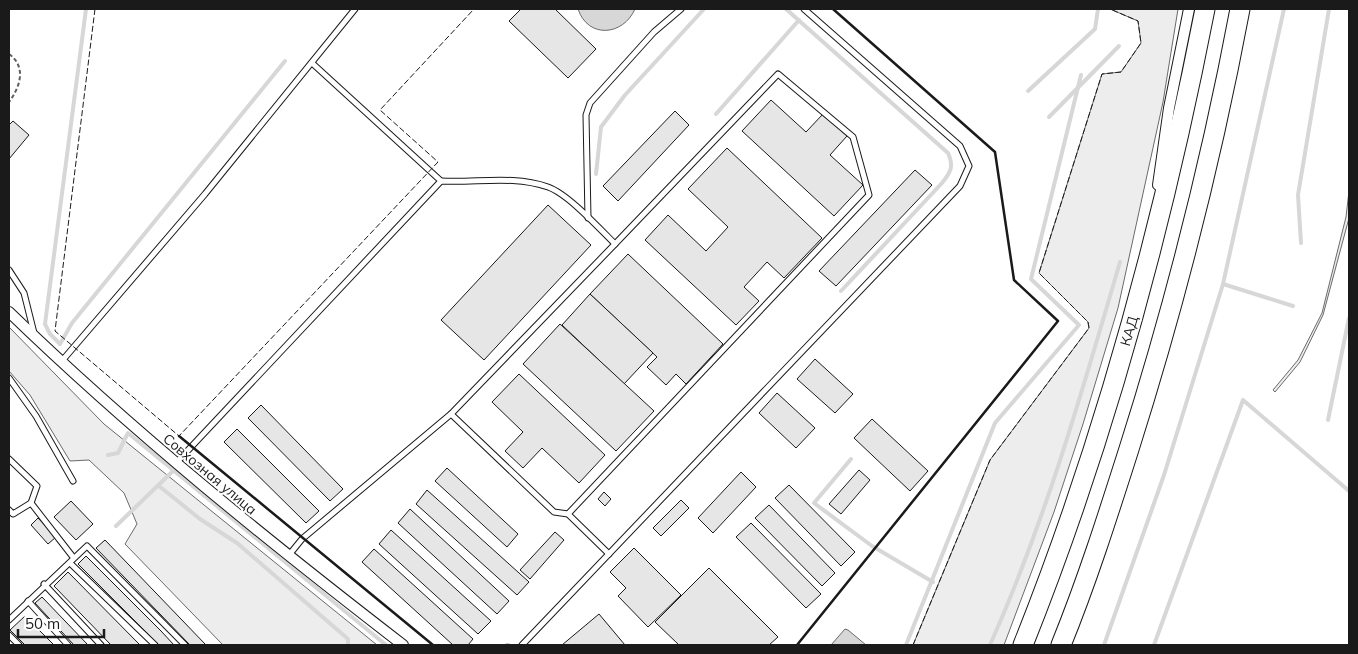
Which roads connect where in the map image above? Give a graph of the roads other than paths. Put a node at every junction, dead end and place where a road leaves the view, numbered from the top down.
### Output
1 (355, 9) edge
2 (681, 9) edge
3 (804, 9) edge
4 (1189, 9) edge
5 (1205, 9) edge
6 (1240, 9) edge
7 (312, 63) junction
8 (441, 181) junction
9 (588, 218) junction
10 (615, 244) junction
11 (1148, 264) junction
12 (9, 270) edge
13 (9, 312) edge
14 (35, 337) junction
15 (61, 363) junction
16 (9, 378) edge
17 (451, 414) junction
18 (9, 460) edge
19 (176, 464) junction
20 (73, 481) dead end
21 (31, 504) junction
22 (9, 510) edge
23 (568, 514) junction
24 (609, 554) junction
25 (288, 556) junction
26 (71, 560) junction
27 (44, 584) junction
28 (28, 601) junction
29 (9, 620) edge
30 (9, 635) edge
31 (19, 645) edge
32 (68, 645) edge
33 (101, 645) edge
34 (155, 645) edge
35 (185, 645) edge
36 (403, 645) edge
37 (522, 645) edge
38 (1023, 645) edge
39 (1061, 645) edge

1 - 7 lane
2 - 9 lane
3 - 24 lane
4 - 11 street
5 - 11 highway, КАД
6 - 39 highway
7 - 8 lane
7 - 15 lane
8 - 9 lane
8 - 19 lane
9 - 10 lane
10 - 17 lane
10 - 23 lane
11 - 38 highway, КАД
12 - 14 lane
13 - 14 street, Совхозная улица
14 - 15 street, Совхозная улица
15 - 19 street, Совхозная улица
16 - 20 lane
17 - 23 lane
17 - 25 lane
18 - 21 lane
19 - 25 street, Совхозная улица
21 - 22 lane
21 - 26 lane
23 - 24 lane
24 - 37 lane
25 - 36 street, Совхозная улица
26 - 27 lane
26 - 34 lane
26 - 35 lane
27 - 28 lane
27 - 33 lane
28 - 29 lane
28 - 32 lane
30 - 31 lane

